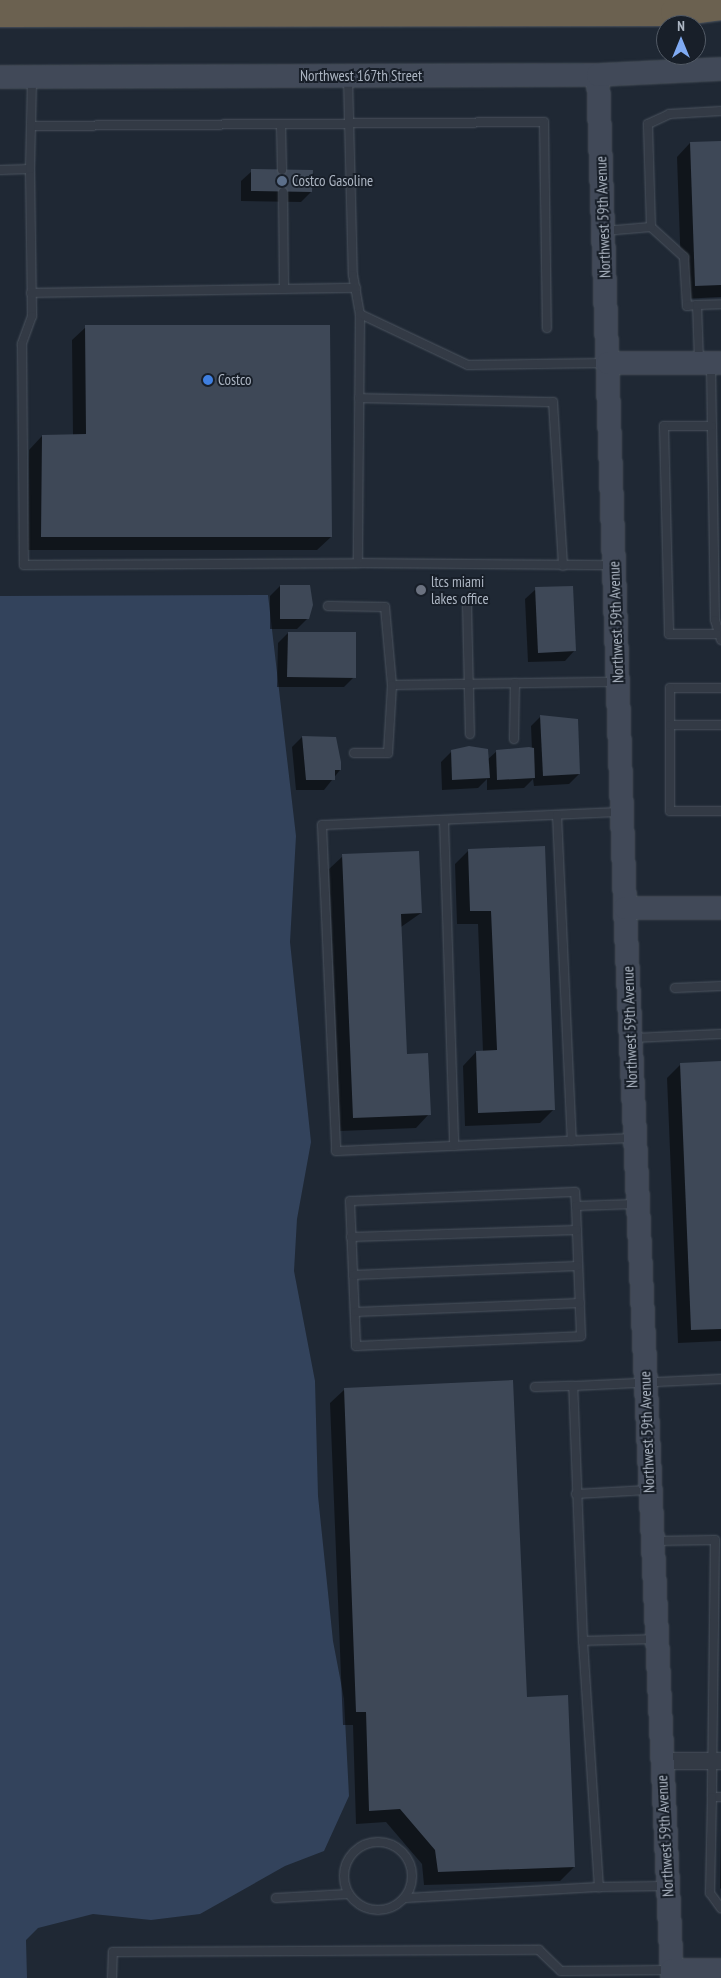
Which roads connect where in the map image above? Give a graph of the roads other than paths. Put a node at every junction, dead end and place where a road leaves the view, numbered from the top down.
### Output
1 (721, 6) edge
2 (675, 12) junction
3 (0, 13) edge
4 (721, 15) edge
5 (721, 69) edge
6 (598, 75) junction
7 (348, 76) junction
8 (0, 77) edge
9 (32, 77) junction
10 (721, 111) edge
11 (349, 124) junction
12 (282, 125) junction
13 (31, 126) junction
14 (30, 169) junction
15 (0, 170) edge
16 (282, 170) dead end
17 (283, 192) dead end
18 (651, 227) junction
19 (603, 231) junction
20 (356, 288) junction
21 (284, 289) junction
22 (31, 293) junction
23 (721, 304) edge
24 (697, 305) junction
25 (360, 314) junction
26 (547, 328) dead end
27 (608, 363) junction
28 (710, 363) edge
29 (359, 398) junction
30 (712, 426) junction
31 (358, 563) junction
32 (614, 565) junction
33 (563, 566) junction
34 (328, 606) dead end
35 (467, 606) dead end
36 (719, 637) edge
37 (618, 682) junction
38 (515, 683) junction
39 (469, 684) junction
40 (392, 685) junction
41 (721, 688) edge
42 (670, 725) junction
43 (721, 725) edge
44 (470, 734) dead end
45 (514, 739) dead end
46 (354, 753) dead end
47 (721, 811) edge
48 (622, 812) junction
49 (557, 815) junction
50 (444, 820) junction
51 (625, 908) junction
52 (721, 908) edge
53 (721, 986) edge
54 (675, 988) dead end
55 (721, 1034) edge
56 (630, 1038) junction
57 (635, 1138) junction
58 (572, 1141) junction
59 (454, 1146) junction
60 (637, 1204) junction
61 (576, 1206) junction
62 (577, 1230) junction
63 (351, 1237) junction
64 (578, 1266) junction
65 (353, 1275) junction
66 (580, 1303) junction
67 (354, 1312) junction
68 (721, 1380) edge
69 (645, 1382) junction
70 (573, 1386) junction
71 (536, 1387) dead end
72 (649, 1490) junction
73 (576, 1494) junction
74 (652, 1541) junction
75 (656, 1638) junction
76 (583, 1641) junction
77 (661, 1761) junction
78 (717, 1761) edge
79 (712, 1797) junction
80 (721, 1797) edge
81 (667, 1886) junction
82 (599, 1887) junction
83 (348, 1894) junction
84 (276, 1898) dead end
85 (406, 1898) junction
86 (721, 1908) edge
87 (561, 1970) junction
88 (721, 1970) edge
89 (672, 1974) edge
90 (112, 1978) edge
91 (556, 1978) edge

1 - 2 highway
2 - 3 highway
2 - 4 highway
5 - 6 street, Northwest 167th Street
6 - 7 street, Northwest 167th Street
6 - 19 street, Northwest 59th Avenue
7 - 9 street, Northwest 167th Street
7 - 11 lane
8 - 9 street, Northwest 167th Street
9 - 13 lane
10 - 18 lane
11 - 12 lane
11 - 20 lane
11 - 26 lane
12 - 13 lane
12 - 16 lane
13 - 14 lane
14 - 15 lane
14 - 22 lane
17 - 21 lane
18 - 19 lane
18 - 24 lane
19 - 27 street, Northwest 59th Avenue
20 - 21 lane
20 - 25 lane
21 - 22 lane
22 - 31 lane
23 - 24 lane
24 - 28 lane
25 - 27 lane
25 - 29 lane
27 - 28 street
27 - 32 street, Northwest 59th Avenue
28 - 30 lane
29 - 31 lane
29 - 33 lane
30 - 36 lane
30 - 36 lane
31 - 33 lane
32 - 33 lane
32 - 37 street, Northwest 59th Avenue
34 - 40 lane
35 - 39 lane
37 - 38 lane
37 - 48 street, Northwest 59th Avenue
38 - 39 lane
38 - 45 lane
39 - 40 lane
39 - 44 lane
40 - 46 lane
41 - 42 lane
42 - 43 lane
42 - 47 lane
48 - 49 lane
48 - 51 street, Northwest 59th Avenue
49 - 50 lane
49 - 58 lane
50 - 59 lane
50 - 59 lane
51 - 52 street
51 - 56 street, Northwest 59th Avenue
53 - 54 lane
55 - 56 lane
56 - 57 street, Northwest 59th Avenue
57 - 58 lane
57 - 60 street, Northwest 59th Avenue
58 - 59 lane
60 - 61 lane
60 - 69 street, Northwest 59th Avenue
61 - 62 lane
61 - 63 lane
62 - 63 lane
62 - 64 lane
63 - 65 lane
64 - 65 lane
64 - 66 lane
65 - 67 lane
66 - 67 lane
66 - 67 lane
68 - 69 lane
69 - 70 lane
69 - 72 street, Northwest 59th Avenue
70 - 71 lane
70 - 73 lane
72 - 73 lane
72 - 74 street, Northwest 59th Avenue
73 - 76 lane
74 - 75 street, Northwest 59th Avenue
74 - 78 lane
75 - 76 lane
75 - 77 street, Northwest 59th Avenue
76 - 82 lane
77 - 78 street
77 - 81 street, Northwest 59th Avenue
78 - 79 lane
79 - 80 lane
79 - 86 lane
81 - 82 lane
81 - 89 street, Northwest 59th Avenue
82 - 85 lane
83 - 84 lane
83 - 85 lane
83 - 85 lane
87 - 89 lane
87 - 90 lane
87 - 91 lane
88 - 89 street

